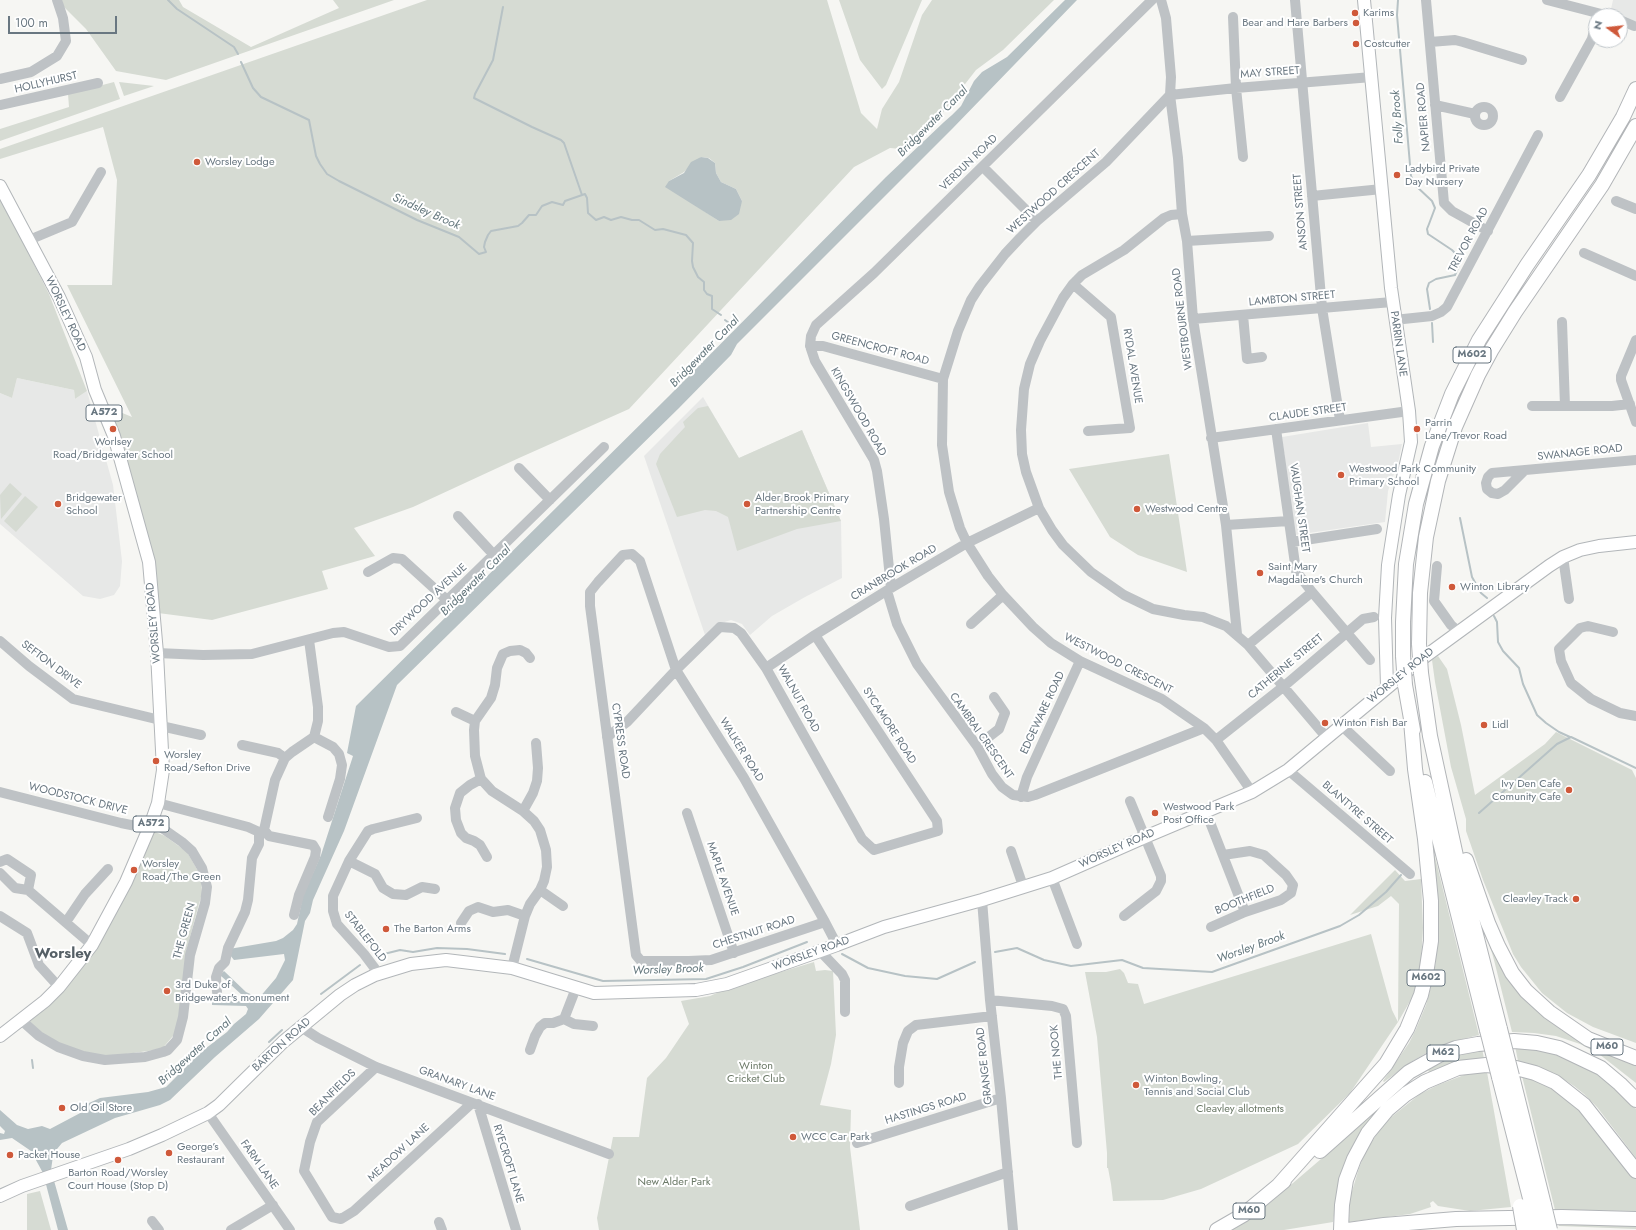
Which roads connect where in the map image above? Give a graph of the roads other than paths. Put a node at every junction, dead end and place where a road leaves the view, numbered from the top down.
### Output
1 (57, 0) edge
2 (1152, 0) edge
3 (1161, 0) edge
4 (1295, 0) edge
5 (1364, 0) edge
6 (1426, 0) edge
7 (1547, 0) edge
8 (1588, 14) edge
9 (1233, 17) dead end
10 (1628, 23) edge
11 (1634, 26) dead end
12 (1430, 42) junction
13 (1588, 46) edge
14 (1522, 60) dead end
15 (1372, 77) junction
16 (0, 78) edge
17 (98, 83) dead end
18 (1302, 83) junction
19 (1236, 88) junction
20 (1636, 89) edge
21 (1170, 95) junction
22 (1560, 97) dead end
23 (0, 105) edge
24 (1435, 105) junction
25 (1475, 114) dead end
26 (1636, 126) edge
27 (1538, 135) dead end
28 (1243, 157) dead end
29 (983, 167) junction
30 (101, 172) dead end
31 (0, 186) edge
32 (1382, 189) junction
33 (1312, 196) junction
34 (1616, 201) dead end
35 (1636, 210) edge
36 (1182, 214) junction
37 (1037, 221) junction
38 (1488, 231) junction
39 (1269, 236) dead end
40 (29, 240) junction
41 (1187, 241) junction
42 (1584, 253) dead end
43 (1636, 276) edge
44 (1073, 284) junction
45 (1392, 302) junction
46 (1322, 308) junction
47 (1243, 315) junction
48 (1193, 319) junction
49 (1394, 320) junction
50 (1562, 322) dead end
51 (1636, 340) edge
52 (810, 346) junction
53 (1262, 358) dead end
54 (943, 379) junction
55 (1630, 404) junction
56 (1532, 406) dead end
57 (1565, 406) junction
58 (1408, 411) junction
59 (1340, 420) junction
60 (1636, 422) edge
61 (1276, 429) junction
62 (1088, 431) dead end
63 (1211, 438) junction
64 (604, 447) dead end
65 (1636, 460) edge
66 (519, 468) dead end
67 (1525, 470) dead end
68 (550, 500) junction
69 (1039, 508) junction
70 (458, 516) dead end
71 (1289, 521) junction
72 (1226, 525) junction
73 (1377, 529) dead end
74 (1292, 542) junction
75 (1636, 542) edge
76 (967, 543) junction
77 (494, 555) junction
78 (1563, 557) junction
79 (640, 561) joint
80 (1437, 566) dead end
81 (368, 572) dead end
82 (889, 589) junction
83 (1312, 592) junction
84 (1003, 596) junction
85 (1569, 599) dead end
86 (447, 600) junction
87 (1374, 617) dead end
88 (971, 624) dead end
89 (1458, 631) junction
90 (1613, 632) dead end
91 (1346, 633) junction
92 (1237, 634) junction
93 (815, 635) junction
94 (0, 640) edge
95 (309, 640) junction
96 (1248, 645) junction
97 (157, 653) junction
98 (530, 658) dead end
99 (1370, 660) dead end
100 (1080, 661) junction
101 (766, 668) junction
102 (676, 670) junction
103 (1283, 687) junction
104 (1387, 687) junction
105 (994, 697) dead end
106 (456, 712) dead end
107 (1636, 716) edge
108 (1411, 721) junction
109 (475, 722) junction
110 (161, 723) junction
111 (1341, 725) junction
112 (1204, 728) junction
113 (201, 735) dead end
114 (314, 737) junction
115 (607, 737) junction
116 (1327, 738) junction
117 (1216, 740) junction
118 (536, 743) dead end
119 (242, 745) dead end
120 (977, 746) junction
121 (285, 758) junction
122 (1288, 770) junction
123 (1390, 771) dead end
124 (481, 779) junction
125 (0, 792) edge
126 (1252, 792) junction
127 (1021, 797) junction
128 (1130, 801) dead end
129 (158, 802) junction
130 (523, 811) junction
131 (1206, 812) junction
132 (687, 813) dead end
133 (328, 817) dead end
134 (417, 818) dead end
135 (151, 824) junction
136 (1451, 829) junction
137 (1145, 837) junction
138 (874, 850) joint
139 (1011, 851) dead end
140 (1223, 854) junction
141 (487, 858) dead end
142 (349, 861) junction
143 (0, 862) edge
144 (108, 869) dead end
145 (0, 873) edge
146 (1410, 874) dead end
147 (1052, 878) junction
148 (1023, 886) junction
149 (435, 889) dead end
150 (28, 890) junction
151 (540, 890) junction
152 (982, 900) junction
153 (563, 906) dead end
154 (1246, 912) junction
155 (294, 915) dead end
156 (0, 916) edge
157 (526, 916) junction
158 (1124, 916) dead end
159 (66, 922) junction
160 (825, 922) junction
161 (461, 923) dead end
162 (1211, 927) dead end
163 (1077, 944) dead end
164 (92, 945) junction
165 (838, 945) junction
166 (820, 951) junction
167 (734, 953) junction
168 (641, 961) joint
169 (512, 968) junction
170 (379, 974) junction
171 (59, 986) junction
172 (577, 988) junction
173 (217, 992) dead end
174 (990, 1000) junction
175 (845, 1012) dead end
176 (992, 1016) junction
177 (564, 1019) junction
178 (21, 1020) junction
179 (593, 1026) dead end
180 (301, 1027) junction
181 (1493, 1029) junction
182 (1580, 1032) junction
183 (0, 1036) edge
184 (1636, 1049) edge
185 (530, 1050) dead end
186 (1636, 1058) edge
187 (376, 1067) junction
188 (1505, 1077) junction
189 (899, 1083) dead end
190 (1001, 1098) junction
191 (1636, 1100) edge
192 (475, 1104) junction
193 (208, 1113) junction
194 (857, 1143) dead end
195 (1077, 1143) dead end
196 (609, 1154) dead end
197 (1636, 1171) edge
198 (1008, 1172) junction
199 (1278, 1186) junction
200 (0, 1196) edge
201 (273, 1205) junction
202 (910, 1206) dead end
203 (1532, 1206) junction
204 (341, 1219) joint
205 (1636, 1219) edge
206 (152, 1221) dead end
207 (1343, 1226) edge
208 (159, 1230) edge
209 (231, 1230) edge
210 (290, 1230) edge
211 (516, 1230) edge
212 (1013, 1230) edge
213 (1217, 1230) edge
214 (1524, 1230) edge
215 (1538, 1230) edge
216 (1550, 1230) edge

1 - 16 street
2 - 29 street, VERDUN ROAD
3 - 21 street, WESTBOURNE ROAD
4 - 18 street, ANSON STREET
5 - 15 main road, PARRIN LANE
6 - 12 street, NAPIER ROAD
7 - 8 street
9 - 19 street
10 - 11 street
12 - 14 street
12 - 24 street, NAPIER ROAD
13 - 22 street
15 - 18 street, MAY STREET
15 - 32 main road, PARRIN LANE
17 - 23 street, HOLLYHURST
18 - 19 street, MAY STREET
18 - 33 street, ANSON STREET
19 - 21 street, MAY STREET
19 - 28 street
20 - 108 highway, M602, bridge
21 - 36 street, WESTBOURNE ROAD
21 - 37 street, WESTWOOD CRESCENT
24 - 25 street
24 - 38 street, NAPIER ROAD
26 - 136 highway, M602, bridge
27 - 38 street, TREVOR ROAD
29 - 37 street
29 - 52 street, VERDUN ROAD
30 - 40 street
31 - 40 main road, WORSLEY ROAD / A572
32 - 33 street
32 - 45 main road, PARRIN LANE
33 - 46 street, ANSON STREET
34 - 35 street
36 - 41 street, WESTBOURNE ROAD
36 - 44 street
37 - 54 street, WESTWOOD CRESCENT
38 - 49 street, TREVOR ROAD
39 - 41 street
40 - 97 main road, WORSLEY ROAD / A572
41 - 48 street, WESTBOURNE ROAD
42 - 43 street
44 - 62 street, RYDAL AVENUE
44 - 69 street
45 - 46 street, LAMBTON STREET
45 - 49 main road, PARRIN LANE
46 - 47 street, LAMBTON STREET
46 - 59 street, ANSON STREET
47 - 48 street, LAMBTON STREET
47 - 53 street
48 - 63 street, WESTBOURNE ROAD
49 - 58 main road, PARRIN LANE
50 - 57 street
51 - 55 street
52 - 54 street, GREENCROFT ROAD
52 - 82 street, KINGSWOOD ROAD
54 - 76 street, WESTWOOD CRESCENT
55 - 57 street
55 - 60 street
56 - 57 street
58 - 59 street, CLAUDE STREET
58 - 104 main road, PARRIN LANE
59 - 61 street, CLAUDE STREET
61 - 63 street, CLAUDE STREET
61 - 71 street, VAUGHAN STREET
63 - 72 street, WESTBOURNE ROAD
64 - 68 street, DRYWOOD AVENUE
65 - 67 street, SWANAGE ROAD
66 - 68 street
68 - 77 street, DRYWOOD AVENUE
69 - 76 street, CRANBROOK ROAD
69 - 92 street
70 - 77 street
71 - 72 street
71 - 74 street, VAUGHAN STREET
72 - 92 street, WESTBOURNE ROAD
73 - 74 street
74 - 83 street, VAUGHAN STREET
75 - 78 main road, WORSLEY ROAD
76 - 82 street, CRANBROOK ROAD
76 - 84 street, WESTWOOD CRESCENT
77 - 86 street, DRYWOOD AVENUE
78 - 85 street
78 - 89 main road, WORSLEY ROAD
79 - 102 street, WALKER ROAD
79 - 115 street, CYPRESS ROAD
80 - 89 street
81 - 86 street
82 - 93 street, CRANBROOK ROAD
82 - 120 street, CAMBRAI CRESCENT
83 - 91 street, VAUGHAN STREET
83 - 96 street
84 - 88 street
84 - 100 street, WESTWOOD CRESCENT
86 - 95 street, DRYWOOD AVENUE
87 - 91 street, CATHERINE STREET
89 - 104 main road, WORSLEY ROAD
90 - 107 street
91 - 99 street, VAUGHAN STREET
91 - 103 street, CATHERINE STREET
92 - 96 street
93 - 101 street, CRANBROOK ROAD
93 - 138 street, SYCAMORE ROAD
94 - 110 street, SEFTON DRIVE
95 - 97 street, DRYWOOD AVENUE
95 - 114 street
96 - 103 street
97 - 110 main road, WORSLEY ROAD / A572
98 - 109 street
100 - 112 street, WESTWOOD CRESCENT
100 - 127 street, EDGEWARE ROAD
101 - 102 street, WALNUT ROAD
101 - 138 street, WALNUT ROAD
102 - 115 street
102 - 160 street, WALKER ROAD
103 - 116 street
103 - 117 street, CATHERINE STREET
104 - 111 main road, WORSLEY ROAD
105 - 120 street
106 - 109 street
108 - 181 highway, M602
108 - 199 highway, M602
109 - 124 street
110 - 113 street, SEFTON DRIVE
110 - 129 main road, WORSLEY ROAD / A572
111 - 116 main road, WORSLEY ROAD
111 - 123 street
112 - 117 street, WESTWOOD CRESCENT
112 - 127 street
114 - 121 street
114 - 133 street
115 - 168 street, CYPRESS ROAD
116 - 122 main road, WORSLEY ROAD
117 - 126 street, WESTWOOD CRESCENT
118 - 130 street
119 - 121 street
120 - 127 street, CAMBRAI CRESCENT
121 - 155 street
122 - 126 main road, WORSLEY ROAD
122 - 146 street, BLANTYRE STREET
124 - 130 street
124 - 141 street
125 - 135 street, WOODSTOCK DRIVE
126 - 131 main road, WORSLEY ROAD
128 - 137 street
129 - 135 main road, WORSLEY ROAD / A572
129 - 173 street
130 - 151 street
131 - 137 main road, WORSLEY ROAD
131 - 140 street
132 - 167 street, MAPLE AVENUE
134 - 142 street, STABLEFOLD
135 - 164 main road, WORSLEY ROAD / A572
135 - 178 street, THE GREEN
136 - 181 highway, M602
136 - 182 highway, M602
137 - 147 main road, WORSLEY ROAD
137 - 158 street
139 - 148 street
140 - 154 street
140 - 154 street, BOOTHFIELD
142 - 149 street
142 - 170 street, STABLEFOLD
143 - 150 street
144 - 159 street
145 - 150 street
147 - 148 main road, WORSLEY ROAD
147 - 163 street
148 - 152 main road, WORSLEY ROAD
150 - 159 street
151 - 153 street
151 - 157 street
152 - 165 main road, WORSLEY ROAD
152 - 174 street, GRANGE ROAD
154 - 162 street, BOOTHFIELD
156 - 171 street
157 - 161 street
157 - 169 street
159 - 164 street
160 - 165 street, WALKER ROAD
160 - 167 street, CHESTNUT ROAD
164 - 171 main road, WORSLEY ROAD / A572
165 - 166 main road, WORSLEY ROAD
166 - 172 main road, WORSLEY ROAD
166 - 175 street
167 - 168 street, CHESTNUT ROAD
169 - 170 main road, BARTON ROAD
169 - 172 main road, BARTON ROAD
170 - 180 main road, BARTON ROAD
171 - 178 main road, WORSLEY ROAD / A572
172 - 177 street
174 - 176 street, GRANGE ROAD
174 - 195 street, THE NOOK
176 - 189 street
176 - 190 street, GRANGE ROAD
177 - 179 street
177 - 185 street
178 - 183 main road, WORSLEY ROAD / A572
180 - 187 street, GRANARY LANE
180 - 193 main road, BARTON ROAD
181 - 188 highway, M602, bridge
182 - 184 highway, M60
182 - 186 highway, M60
187 - 192 street, GRANARY LANE
187 - 204 street, BEANFIELDS
188 - 203 highway, M602
188 - 203 highway, M602
190 - 194 street, HASTINGS ROAD
190 - 198 street, GRANGE ROAD
191 - 199 highway, M62
192 - 196 street, GRANARY LANE
192 - 204 street, MEADOW LANE
192 - 211 street, RYECROFT LANE
193 - 200 main road, BARTON ROAD
193 - 201 street, FARM LANE
197 - 207 highway
198 - 202 street
198 - 212 street, GRANGE ROAD
199 - 213 highway, M60
201 - 209 street
201 - 210 street, FARM LANE
203 - 214 highway, M602, bridge
203 - 215 highway, M602, bridge
203 - 216 highway, M602, bridge
205 - 207 highway
206 - 208 street

